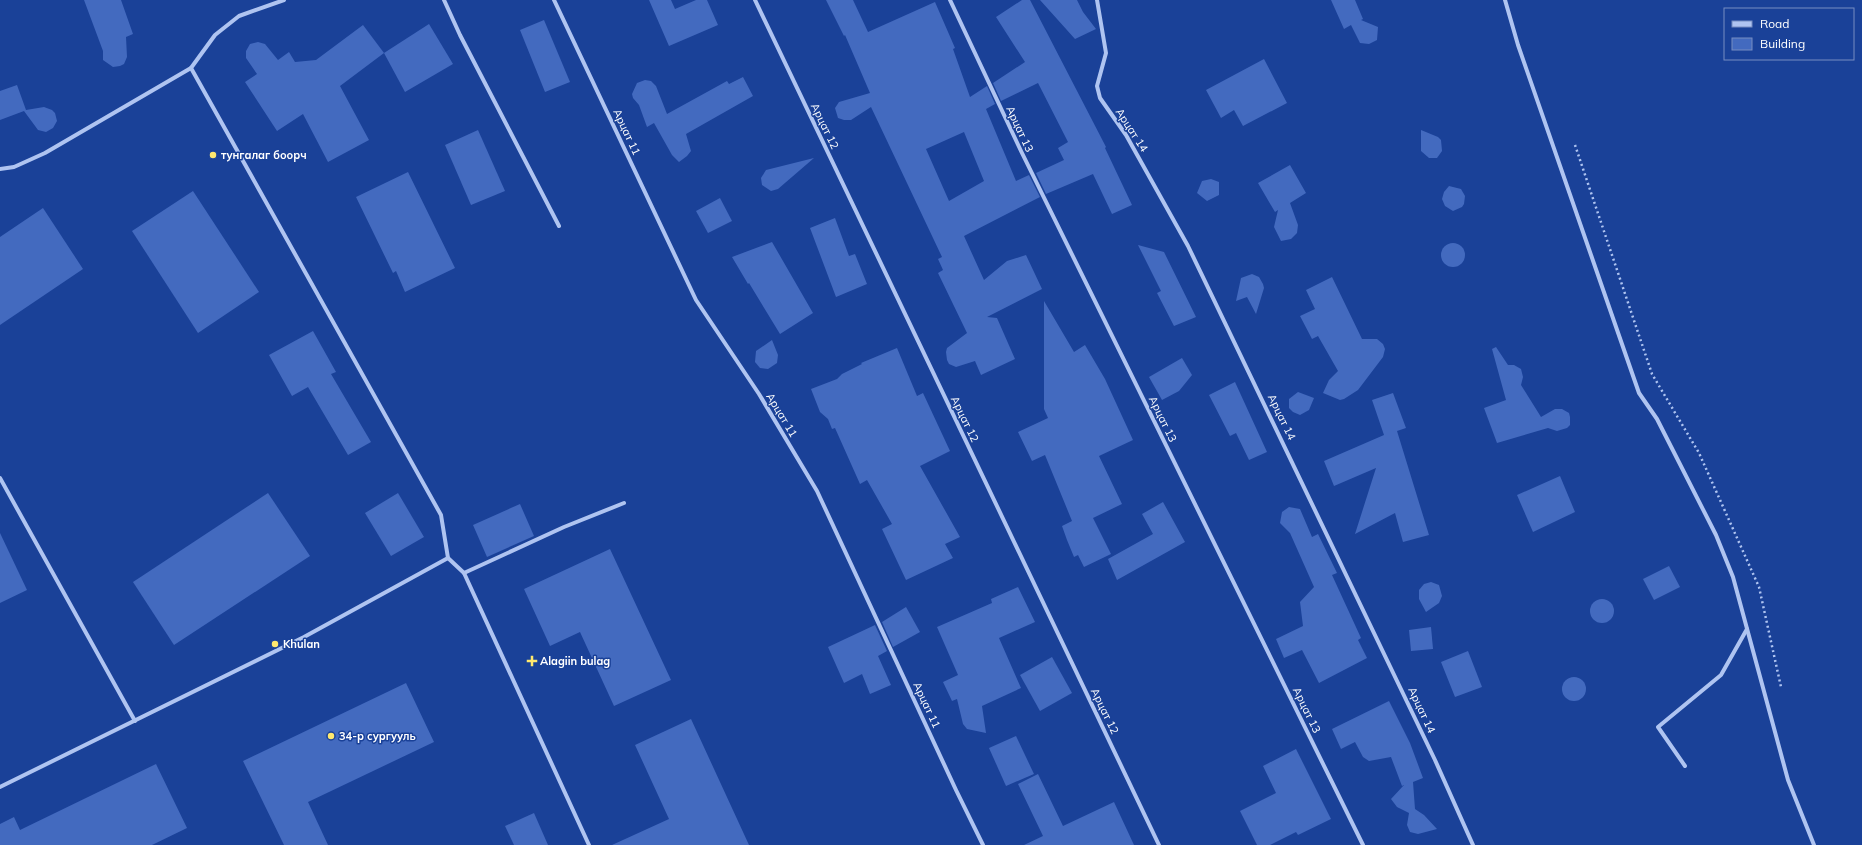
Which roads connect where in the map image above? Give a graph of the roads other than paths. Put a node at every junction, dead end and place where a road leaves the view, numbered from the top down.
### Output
1 (284, 0) edge
2 (444, 0) edge
3 (554, 0) edge
4 (755, 0) edge
5 (950, 0) edge
6 (1097, 0) edge
7 (1505, 0) edge
8 (191, 68) junction
9 (0, 169) edge
10 (559, 226) dead end
11 (0, 478) edge
12 (624, 503) dead end
13 (448, 558) junction
14 (464, 573) junction
15 (1747, 629) junction
16 (135, 721) junction
17 (1685, 766) dead end
18 (0, 786) edge
19 (589, 845) edge
20 (983, 845) edge
21 (1159, 845) edge
22 (1363, 845) edge
23 (1472, 845) edge
24 (1814, 845) edge

1 - 8 street
2 - 10 street
3 - 20 street, Арцат 11
4 - 21 street, Арцат 12
5 - 22 street, Арцат 13
6 - 23 street, Арцат 14
7 - 15 street
8 - 9 street
8 - 13 street
11 - 16 street
12 - 14 street
13 - 14 street
13 - 16 street
14 - 19 street
15 - 17 street
15 - 24 street
16 - 18 street

